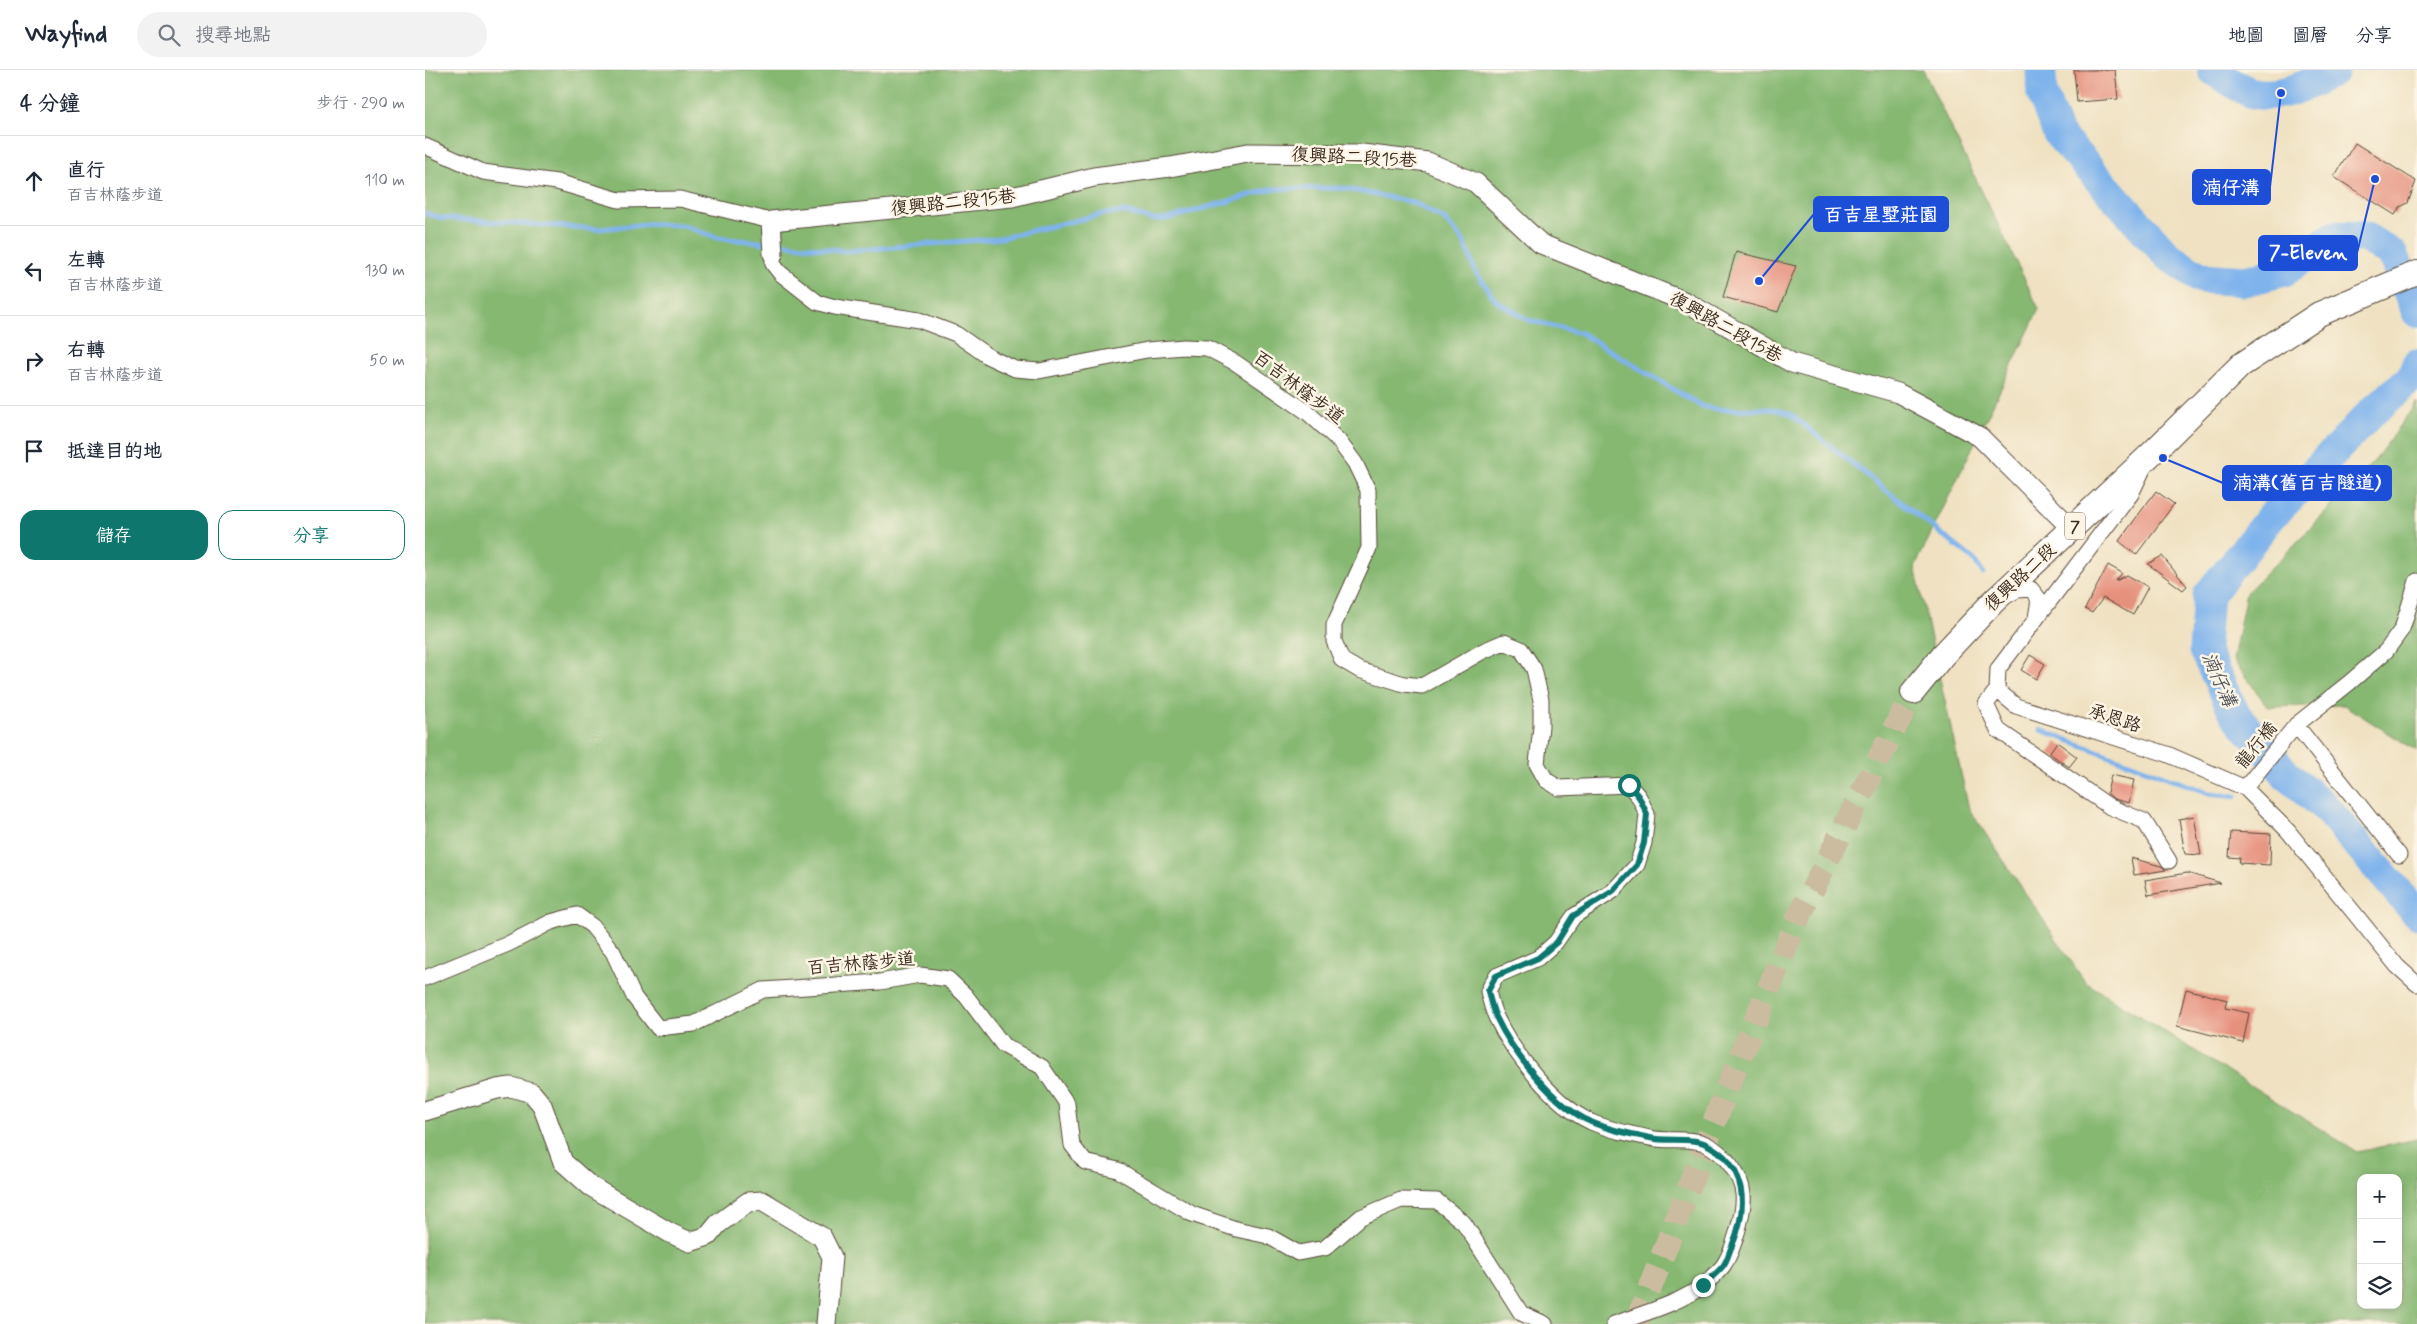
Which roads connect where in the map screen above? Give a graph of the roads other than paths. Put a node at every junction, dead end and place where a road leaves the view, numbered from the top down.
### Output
1 (425, 146) edge
2 (771, 221) junction
3 (773, 254) joint
4 (2417, 273) edge
5 (2150, 455) junction
6 (2072, 528) junction
7 (2089, 548) junction
8 (2417, 581) edge
9 (1993, 602) junction
10 (2036, 618) junction
11 (1997, 690) junction
12 (1913, 692) tunnel mouth
13 (2296, 725) junction
14 (2245, 788) junction
15 (2399, 856) dead end
16 (2169, 861) dead end
17 (425, 978) edge
18 (2417, 984) edge
19 (425, 1111) edge
20 (826, 1324) edge
21 (1545, 1324) edge
22 (1614, 1324) edge

1 - 2 street
2 - 3 street
2 - 6 street, 復興路二段15巷
3 - 22 street, 百吉林蔭步道
4 - 5 main road, 復興路二段 / 7
5 - 6 main road, 復興路二段 / 7
5 - 7 street
6 - 7 street
6 - 9 main road, 復興路二段 / 7
7 - 10 street
8 - 13 street, 龍行橋
9 - 10 street
9 - 12 main road, 復興路二段 / 7
10 - 11 street
11 - 14 street, 承恩路
11 - 16 street
13 - 14 street, 龍行橋
13 - 15 street
14 - 18 street, 承恩路
17 - 21 street, 百吉林蔭步道
19 - 20 street

